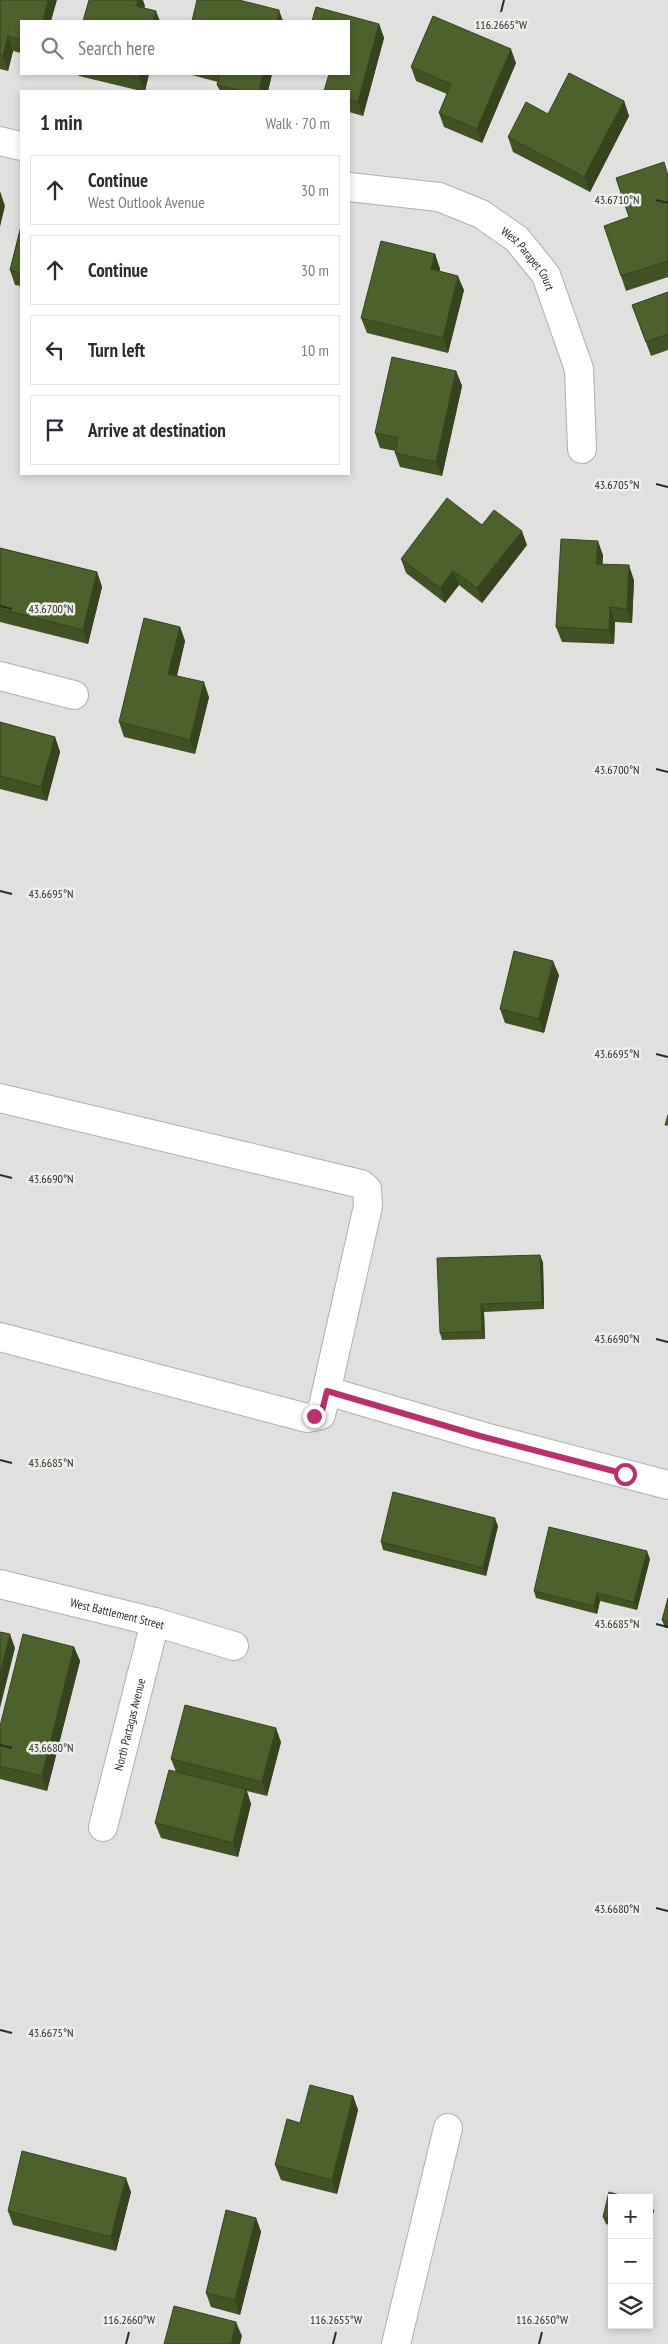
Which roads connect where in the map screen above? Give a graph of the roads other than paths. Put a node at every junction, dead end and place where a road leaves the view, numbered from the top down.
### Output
1 (0, 141) edge
2 (20, 146) edge
3 (350, 188) edge
4 (582, 450) dead end
5 (0, 676) edge
6 (74, 695) dead end
7 (0, 1098) edge
8 (0, 1337) edge
9 (327, 1391) junction
10 (668, 1485) edge
11 (0, 1584) edge
12 (156, 1622) junction
13 (234, 1646) dead end
14 (103, 1827) dead end
15 (448, 2128) dead end
16 (396, 2344) edge

1 - 2 street
3 - 4 street, West Parapet Court
5 - 6 street
7 - 9 street
8 - 9 street
9 - 10 street
11 - 12 street, West Battlement Street
12 - 13 street, West Battlement Street
12 - 14 street, North Partagas Avenue
15 - 16 street

